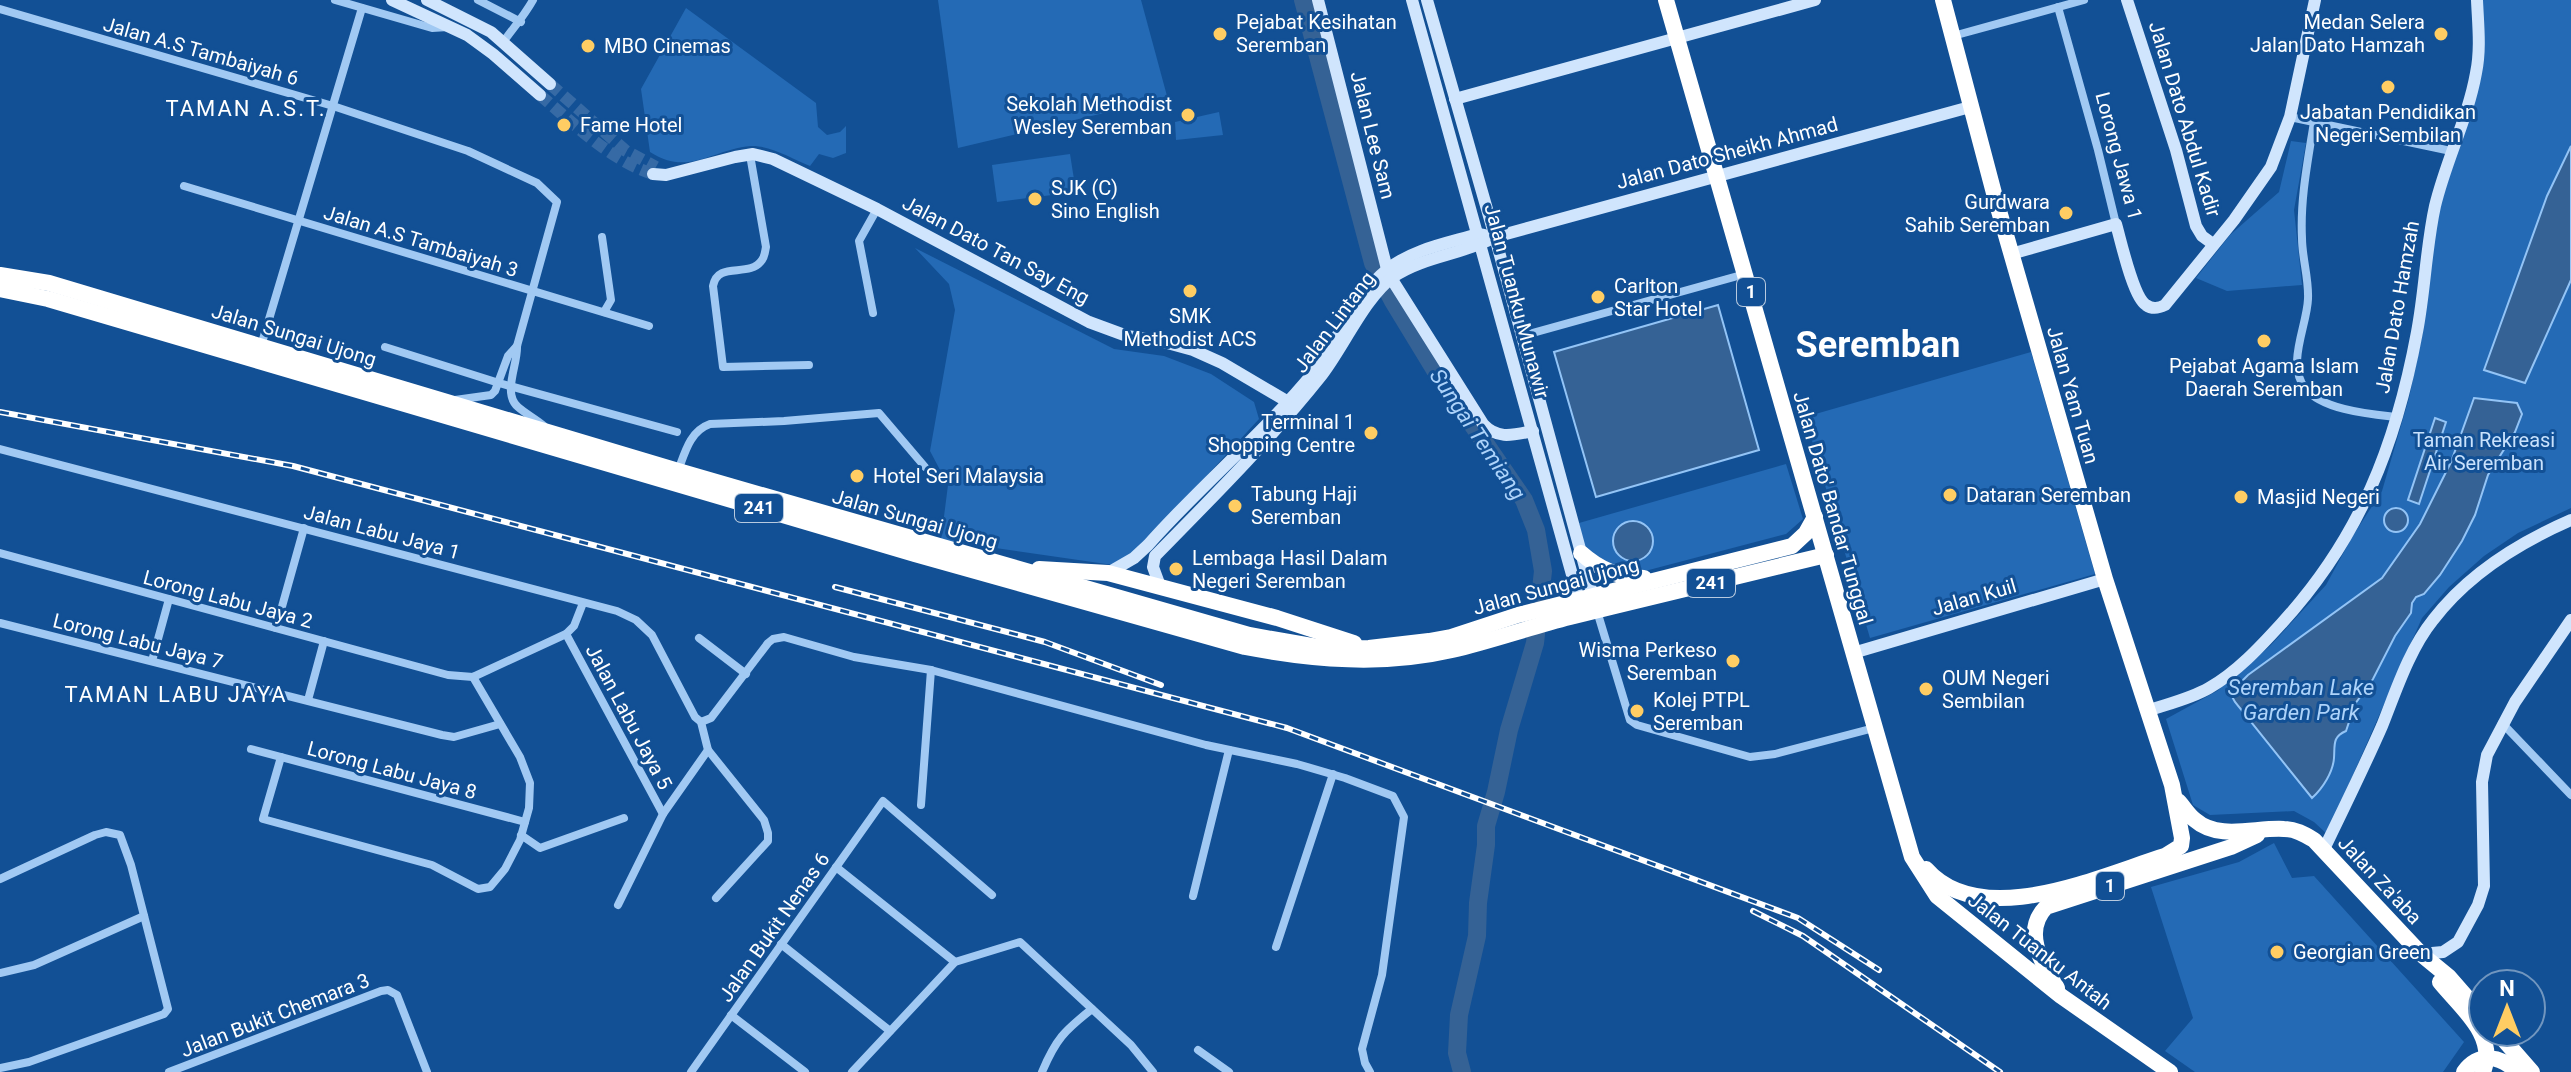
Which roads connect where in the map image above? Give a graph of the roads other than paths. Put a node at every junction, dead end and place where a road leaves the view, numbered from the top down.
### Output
1 (335, 0) edge
2 (392, 0) edge
3 (427, 0) edge
4 (478, 0) edge
5 (533, 0) edge
6 (1318, 0) edge
7 (1412, 0) edge
8 (1427, 0) edge
9 (1666, 0) edge
10 (1815, 0) edge
11 (1943, 0) edge
12 (2084, 0) edge
13 (2127, 0) edge
14 (2315, 0) edge
15 (2477, 0) edge
16 (2058, 7) junction
17 (362, 8) junction
18 (0, 9) edge
19 (521, 22) junction
20 (453, 27) junction
21 (1952, 36) junction
22 (1677, 38) junction
23 (504, 41) junction
24 (550, 84) tunnel mouth
25 (540, 95) tunnel mouth
26 (1455, 99) junction
27 (333, 106) junction
28 (1970, 107) junction
29 (2290, 117) junction
30 (2314, 122) junction
31 (2451, 151) junction
32 (750, 155) junction
33 (655, 171) tunnel mouth
34 (1718, 176) junction
35 (184, 186) dead end
36 (877, 209) junction
37 (299, 221) junction
38 (2116, 224) junction
39 (602, 237) dead end
40 (1495, 237) junction
41 (1480, 239) junction
42 (2213, 244) junction
43 (2011, 254) junction
44 (1746, 274) junction
45 (0, 275) edge
46 (1387, 276) junction
47 (0, 289) edge
48 (532, 291) junction
49 (604, 312) junction
50 (873, 313) dead end
51 (649, 326) dead end
52 (1522, 336) junction
53 (261, 346) junction
54 (517, 346) junction
55 (385, 347) dead end
56 (809, 365) dead end
57 (499, 383) junction
58 (511, 386) junction
59 (442, 401) junction
60 (1291, 403) junction
61 (2396, 417) junction
62 (1533, 431) junction
63 (677, 432) dead end
64 (553, 434) junction
65 (0, 449) edge
66 (925, 467) dead end
67 (678, 471) junction
68 (1815, 517) junction
69 (2571, 520) edge
70 (1168, 522) junction
71 (304, 528) junction
72 (1180, 531) junction
73 (0, 553) edge
74 (1581, 553) junction
75 (1826, 555) junction
76 (1013, 569) junction
77 (1108, 573) junction
78 (1658, 579) junction
79 (2105, 579) junction
80 (1160, 586) junction
81 (169, 599) junction
82 (583, 603) junction
83 (1588, 605) junction
84 (2571, 620) edge
85 (1518, 622) junction
86 (0, 623) edge
87 (276, 628) junction
88 (566, 634) junction
89 (699, 638) dead end
90 (324, 641) junction
91 (1369, 648) junction
92 (1853, 653) junction
93 (152, 661) junction
94 (931, 670) junction
95 (746, 674) junction
96 (473, 677) junction
97 (308, 700) junction
98 (2147, 711) junction
99 (701, 722) junction
100 (2502, 723) junction
101 (500, 724) junction
102 (1874, 728) junction
103 (251, 749) dead end
104 (708, 750) junction
105 (1229, 750) junction
106 (281, 757) junction
107 (1333, 774) junction
108 (2571, 795) edge
109 (2176, 799) junction
110 (921, 805) dead end
111 (663, 814) junction
112 (624, 818) dead end
113 (525, 822) junction
114 (2267, 830) junction
115 (521, 835) junction
116 (1906, 842) junction
117 (2324, 849) junction
118 (836, 867) junction
119 (0, 879) edge
120 (992, 895) dead end
121 (1193, 896) dead end
122 (716, 898) dead end
123 (618, 905) dead end
124 (144, 916) junction
125 (781, 944) junction
126 (1276, 947) dead end
127 (2421, 954) junction
128 (955, 962) junction
129 (0, 973) edge
130 (2061, 996) junction
131 (2467, 998) edge
132 (1092, 1009) junction
133 (731, 1015) junction
134 (890, 1031) junction
135 (2136, 1048) junction
136 (2511, 1048) edge
137 (1198, 1050) dead end
138 (2485, 1064) edge
139 (0, 1068) edge
140 (169, 1072) edge
141 (427, 1072) edge
142 (691, 1072) edge
143 (805, 1072) edge
144 (852, 1072) edge
145 (1042, 1072) edge
146 (1153, 1072) edge
147 (1229, 1072) edge
148 (1370, 1072) edge
149 (2160, 1072) edge
150 (2170, 1072) edge
151 (2464, 1072) edge
152 (2517, 1072) edge
153 (2532, 1072) edge

1 - 17 street
2 - 20 street
3 - 23 street
4 - 19 street
5 - 19 street
6 - 46 street, Jalan Lee Sam
7 - 41 street, Jalan Tuanku Munawir
8 - 26 street, Jalan Tuanku Munawir
9 - 22 highway, Jalan Dato' Bandar Tunggal / 1
10 - 22 street
11 - 21 highway, Jalan Yam Tuan / 1
12 - 16 street
13 - 42 street, Jalan Dato Abdul Kadir
14 - 29 street
15 - 31 street, Jalan Dato Hamzah
16 - 21 street
16 - 38 street, Lorong Jawa 1
17 - 20 street
17 - 27 street
18 - 27 street, Jalan A.S Tambaiyah 6
19 - 23 street
20 - 25 street
21 - 28 highway, Jalan Yam Tuan / 1
22 - 26 street
22 - 34 highway, Jalan Dato' Bandar Tunggal / 1
23 - 24 street
26 - 40 street, Jalan Tuanku Munawir
27 - 37 street
27 - 48 street, Jalan A.S Tambaiyah 6
28 - 34 street, Jalan Dato Sheikh Ahmad
28 - 43 highway, Jalan Yam Tuan / 1
29 - 30 street
29 - 42 street
30 - 31 street
30 - 61 street
31 - 61 street, Jalan Dato Hamzah
32 - 33 street, Jalan Dato Tan Say Eng
32 - 36 street, Jalan Dato Tan Say Eng
32 - 56 street
34 - 40 street, Jalan Dato Sheikh Ahmad
34 - 44 highway, Jalan Dato' Bandar Tunggal / 1
35 - 37 street, Jalan A.S Tambaiyah 3
36 - 50 street
36 - 60 street, Jalan Dato Tan Say Eng
37 - 48 street, Jalan A.S Tambaiyah 3
37 - 53 street
38 - 42 street, Lorong Jawa 1
38 - 43 street
39 - 49 street
40 - 41 street, Jalan Lintang
40 - 52 street, Jalan Tuanku Munawir
41 - 46 street, Jalan Lintang
41 - 62 street, Jalan Tuanku Munawir
43 - 79 highway, Jalan Yam Tuan / 1
44 - 52 street
44 - 68 highway, Jalan Dato' Bandar Tunggal / 1
45 - 53 highway, Jalan Sungai Ujong / 241
46 - 60 street, Jalan Lintang
46 - 62 street, Jalan Lee Sam
47 - 85 highway, Jalan Sungai Ujong / 241
48 - 49 street, Jalan A.S Tambaiyah 3
48 - 54 street
49 - 51 street, Jalan A.S Tambaiyah 3
52 - 74 street, Jalan Tuanku Munawir
53 - 59 highway, Jalan Sungai Ujong / 241
54 - 57 street
54 - 58 street
55 - 57 street
57 - 58 street
57 - 59 street
58 - 63 street
58 - 64 street
59 - 64 highway, Jalan Sungai Ujong / 241
60 - 70 street, Jalan Lintang
60 - 72 street, Jalan Lintang
61 - 98 street, Jalan Dato Hamzah
62 - 83 street, Jalan Tuanku Munawir
64 - 67 highway, Jalan Sungai Ujong / 241
65 - 71 street, Jalan Labu Jaya 1
66 - 67 street
67 - 76 highway, Jalan Sungai Ujong / 241
68 - 75 highway, Jalan Dato' Bandar Tunggal / 1
68 - 78 highway, Jalan Sungai Ujong / 241
69 - 117 street
70 - 72 street
70 - 77 street, Jalan Lintang
71 - 82 street, Jalan Labu Jaya 1
71 - 87 street
72 - 80 street, Jalan Lintang
73 - 81 street, Lorong Labu Jaya 2
74 - 78 highway
74 - 83 street, Jalan Tuanku Munawir
75 - 83 highway, Jalan Sungai Ujong / 241
75 - 92 highway, Jalan Dato' Bandar Tunggal / 1
76 - 77 highway
76 - 91 highway, Jalan Sungai Ujong / 241
77 - 80 highway
78 - 83 highway, Jalan Sungai Ujong / 241
79 - 92 street, Jalan Kuil
79 - 98 highway, Jalan Yam Tuan / 1
80 - 91 highway
81 - 87 street, Lorong Labu Jaya 2
81 - 93 street
82 - 88 street
82 - 99 street, Jalan Labu Jaya 1
83 - 85 highway, Jalan Sungai Ujong / 241
83 - 102 street
84 - 100 street
85 - 91 highway, Jalan Sungai Ujong / 241
86 - 93 street, Lorong Labu Jaya 7
87 - 90 street, Lorong Labu Jaya 2
88 - 96 street
88 - 111 street, Jalan Labu Jaya 5
89 - 95 street
90 - 96 street, Lorong Labu Jaya 2
90 - 97 street
92 - 102 highway, Jalan Dato' Bandar Tunggal / 1
93 - 97 street, Lorong Labu Jaya 7
94 - 95 street
94 - 105 street
94 - 110 street
95 - 99 street
96 - 101 street
97 - 101 street, Lorong Labu Jaya 7
98 - 109 highway, Jalan Yam Tuan / 1
99 - 104 street, Jalan Labu Jaya 1
100 - 108 street
100 - 127 street
101 - 113 street
102 - 116 highway, Jalan Dato' Bandar Tunggal / 1
103 - 106 street, Lorong Labu Jaya 8
104 - 111 street
104 - 122 street
105 - 107 street
105 - 121 street
106 - 113 street, Lorong Labu Jaya 8
106 - 115 street
107 - 126 street
107 - 148 street
109 - 114 highway, Jalan Za'aba / 1
109 - 116 highway, 1
111 - 123 street
112 - 115 street
113 - 115 street
114 - 117 highway, Jalan Za'aba / 1
114 - 130 highway, 1
116 - 130 highway, Jalan Tuanku Antah / 1
117 - 127 highway, Jalan Za'aba / 1
118 - 120 street, Jalan Bukit Nenas 6
118 - 125 street, Jalan Bukit Nenas 6
118 - 128 street
119 - 124 street
124 - 129 street
124 - 139 street
125 - 133 street, Jalan Bukit Nenas 6
125 - 134 street
127 - 131 highway, Jalan Za'aba / 1
127 - 138 highway, Jalan Za'aba
128 - 132 street
128 - 134 street
130 - 135 highway, Jalan Tuanku Antah / 1
132 - 145 street
132 - 146 street
133 - 142 street, Jalan Bukit Nenas 6
133 - 143 street
134 - 144 street
135 - 149 highway
135 - 150 highway, Jalan Tuanku Antah / 1
136 - 153 highway
137 - 147 street
138 - 151 highway
138 - 152 highway
140 - 141 street, Jalan Bukit Chemara 3

